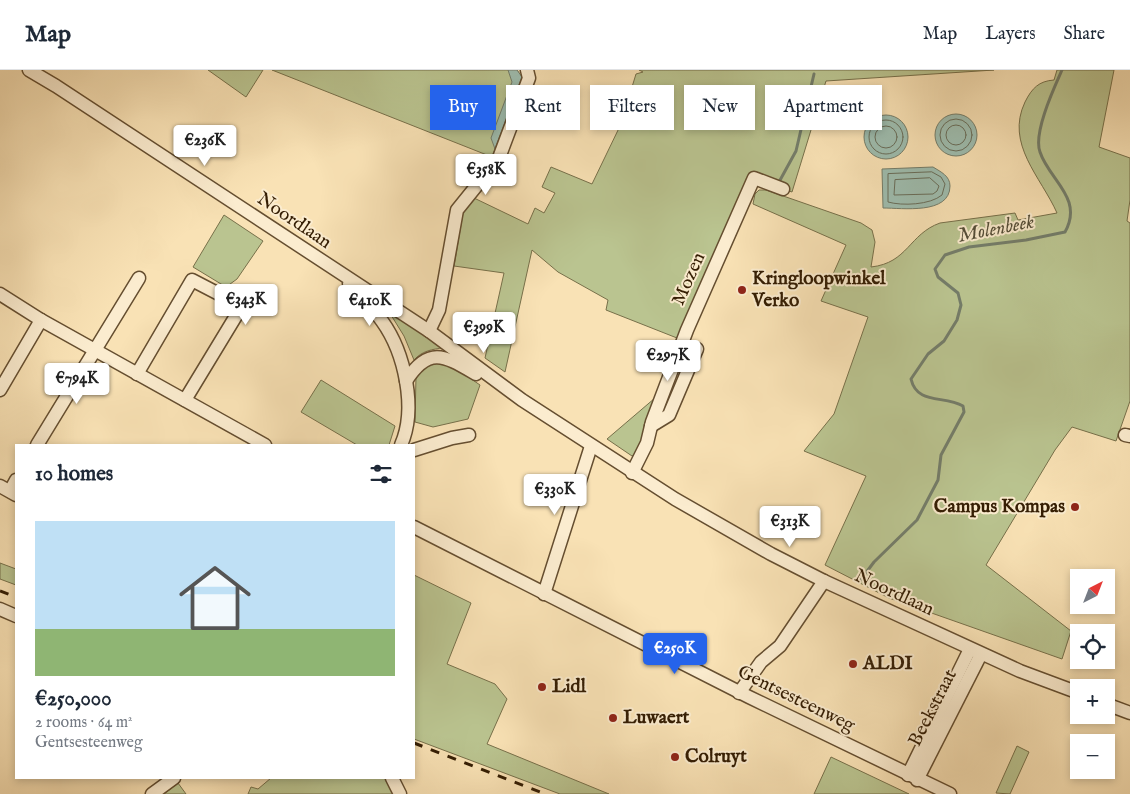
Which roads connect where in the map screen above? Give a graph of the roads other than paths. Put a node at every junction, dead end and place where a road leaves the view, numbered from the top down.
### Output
1 (29, 70) edge
2 (527, 70) edge
3 (783, 189) dead end
4 (338, 272) junction
5 (139, 278) dead end
6 (0, 294) edge
7 (41, 320) junction
8 (429, 331) junction
9 (697, 349) dead end
10 (94, 350) junction
11 (137, 374) junction
12 (406, 381) junction
13 (0, 390) edge
14 (185, 400) junction
15 (522, 400) junction
16 (651, 426) junction
17 (470, 435) dead end
18 (38, 444) edge
19 (262, 444) edge
20 (401, 444) edge
21 (591, 446) junction
22 (415, 450) edge
23 (632, 473) junction
24 (415, 529) edge
25 (824, 581) junction
26 (544, 594) junction
27 (0, 609) edge
28 (15, 616) edge
29 (976, 651) junction
30 (1070, 690) edge
31 (739, 692) junction
32 (1115, 707) edge
33 (1130, 713) edge
34 (913, 778) junction
35 (173, 779) edge
36 (392, 779) edge
37 (152, 794) edge
38 (400, 794) edge
39 (950, 794) edge

1 - 4 street, Noordlaan
2 - 8 street
3 - 16 street, Mozen
4 - 8 street, Noordlaan
4 - 12 street, Noordlaan
5 - 10 street
6 - 7 street
7 - 10 street
7 - 13 street
8 - 15 street, Noordlaan
9 - 16 street
10 - 11 street
10 - 18 street
11 - 14 street
11 - 14 street
12 - 15 street, Noordlaan
12 - 20 street, Noordlaan
14 - 19 street
15 - 21 street, Noordlaan
16 - 23 street, Mozen
17 - 22 street
21 - 23 street, Noordlaan
21 - 26 street
23 - 25 street, Noordlaan
24 - 26 street, Gentsesteenweg
25 - 29 street, Noordlaan
25 - 31 street
26 - 31 street, Gentsesteenweg
27 - 28 street
29 - 30 street, Noordlaan
29 - 34 street, Beekstraat
31 - 34 street, Gentsesteenweg
32 - 33 street
34 - 39 street, Gentsesteenweg
35 - 37 street
36 - 38 street

